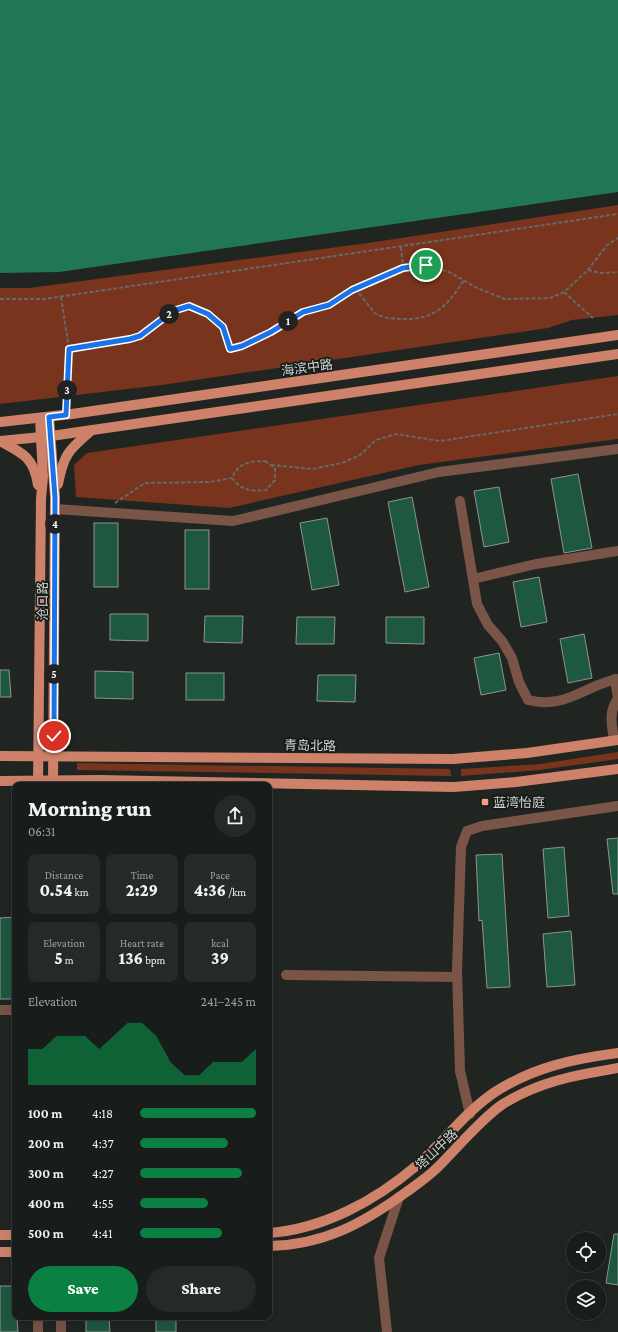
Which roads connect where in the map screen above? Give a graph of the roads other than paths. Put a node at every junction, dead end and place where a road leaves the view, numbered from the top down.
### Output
1 (618, 335) edge
2 (618, 354) edge
3 (45, 418) junction
4 (0, 422) edge
5 (92, 430) junction
6 (46, 436) junction
7 (0, 441) edge
8 (618, 450) edge
9 (55, 498) junction
10 (41, 499) junction
11 (460, 502) dead end
12 (55, 509) junction
13 (618, 551) edge
14 (473, 579) junction
15 (616, 679) edge
16 (618, 699) edge
17 (616, 740) edge
18 (53, 755) junction
19 (0, 756) edge
20 (38, 756) junction
21 (618, 769) edge
22 (0, 781) edge
23 (38, 782) edge
24 (53, 782) edge
25 (272, 785) edge
26 (618, 806) edge
27 (286, 975) dead end
28 (457, 977) junction
29 (0, 1010) edge
30 (12, 1010) edge
31 (618, 1053) edge
32 (618, 1068) edge
33 (470, 1114) junction
34 (399, 1197) junction
35 (272, 1232) edge
36 (0, 1235) edge
37 (12, 1235) edge
38 (272, 1246) edge
39 (0, 1252) edge
40 (12, 1252) edge
41 (38, 1320) edge
42 (61, 1320) edge
43 (38, 1332) edge
44 (61, 1332) edge
45 (387, 1332) edge

1 - 3 main road, 海滨中路
2 - 5 main road
3 - 4 main road, 海滨中路
3 - 6 main road, 沧口路
5 - 6 main road
5 - 9 main road
6 - 7 main road
6 - 9 main road, 沧口路
6 - 10 main road, 沧口路
7 - 10 main road
8 - 12 street
9 - 12 main road, 沧口路
10 - 20 main road, 沧口路
11 - 14 street
12 - 18 main road, 沧口路
13 - 14 street
14 - 15 street
15 - 16 street
16 - 17 street
17 - 18 main road, 青岛北路
18 - 20 main road, 青岛北路
18 - 24 main road, 沧口路
19 - 20 main road, 青岛北路
20 - 23 main road, 沧口路
21 - 25 main road
22 - 23 main road
23 - 24 main road
26 - 28 street
27 - 28 street
28 - 33 street
29 - 30 street
31 - 33 main road, 塔山中路
32 - 34 main road, 塔山中路
33 - 35 main road, 塔山中路
34 - 38 main road, 塔山中路
34 - 45 street
36 - 37 main road
39 - 40 main road
41 - 43 street
42 - 44 street

